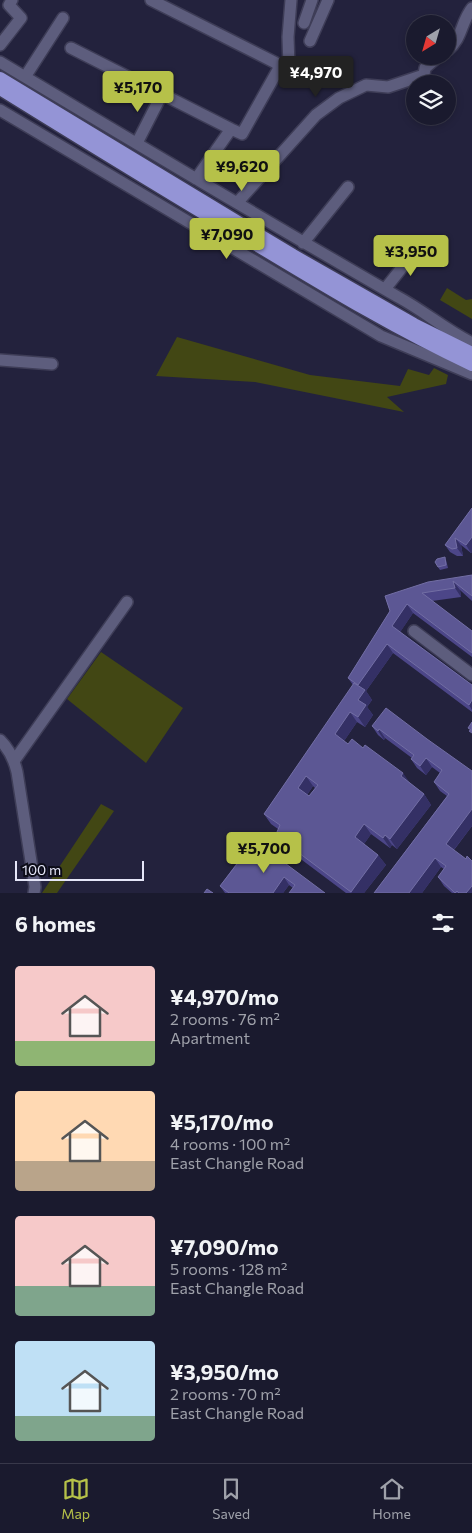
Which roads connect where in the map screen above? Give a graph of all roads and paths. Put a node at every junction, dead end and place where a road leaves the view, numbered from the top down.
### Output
1 (12, 0) edge
2 (151, 0) edge
3 (291, 0) edge
4 (312, 0) edge
5 (328, 0) edge
6 (472, 8) edge
7 (63, 18) dead end
8 (304, 23) dead end
9 (310, 41) dead end
10 (456, 43) edge
11 (0, 45) edge
12 (71, 48) dead end
13 (0, 62) edge
14 (428, 65) edge
15 (279, 68) junction
16 (25, 77) junction
17 (0, 78) edge
18 (0, 89) edge
19 (162, 94) junction
20 (0, 110) edge
21 (231, 129) junction
22 (137, 143) junction
23 (196, 179) junction
24 (348, 186) dead end
25 (236, 203) junction
26 (303, 243) junction
27 (416, 250) dead end
28 (385, 289) junction
29 (470, 349) edge
30 (0, 360) edge
31 (52, 364) dead end
32 (472, 365) edge
33 (472, 374) edge
34 (127, 602) dead end
35 (414, 631) dead end
36 (472, 675) edge
37 (0, 740) edge
38 (14, 761) junction
39 (34, 893) edge

1 - 11 street
2 - 15 street
3 - 15 street
4 - 8 street
5 - 9 street
6 - 10 street
7 - 16 street
12 - 19 street
13 - 16 street
14 - 25 street
15 - 21 street
16 - 22 street
17 - 29 main road
18 - 32 main road
19 - 21 street
19 - 22 street
20 - 33 street
21 - 23 street
22 - 23 street
23 - 25 street
24 - 26 street
25 - 26 street
26 - 28 street
27 - 28 street
28 - 29 street
30 - 31 street
34 - 38 street
35 - 36 street
37 - 38 street
38 - 39 street

